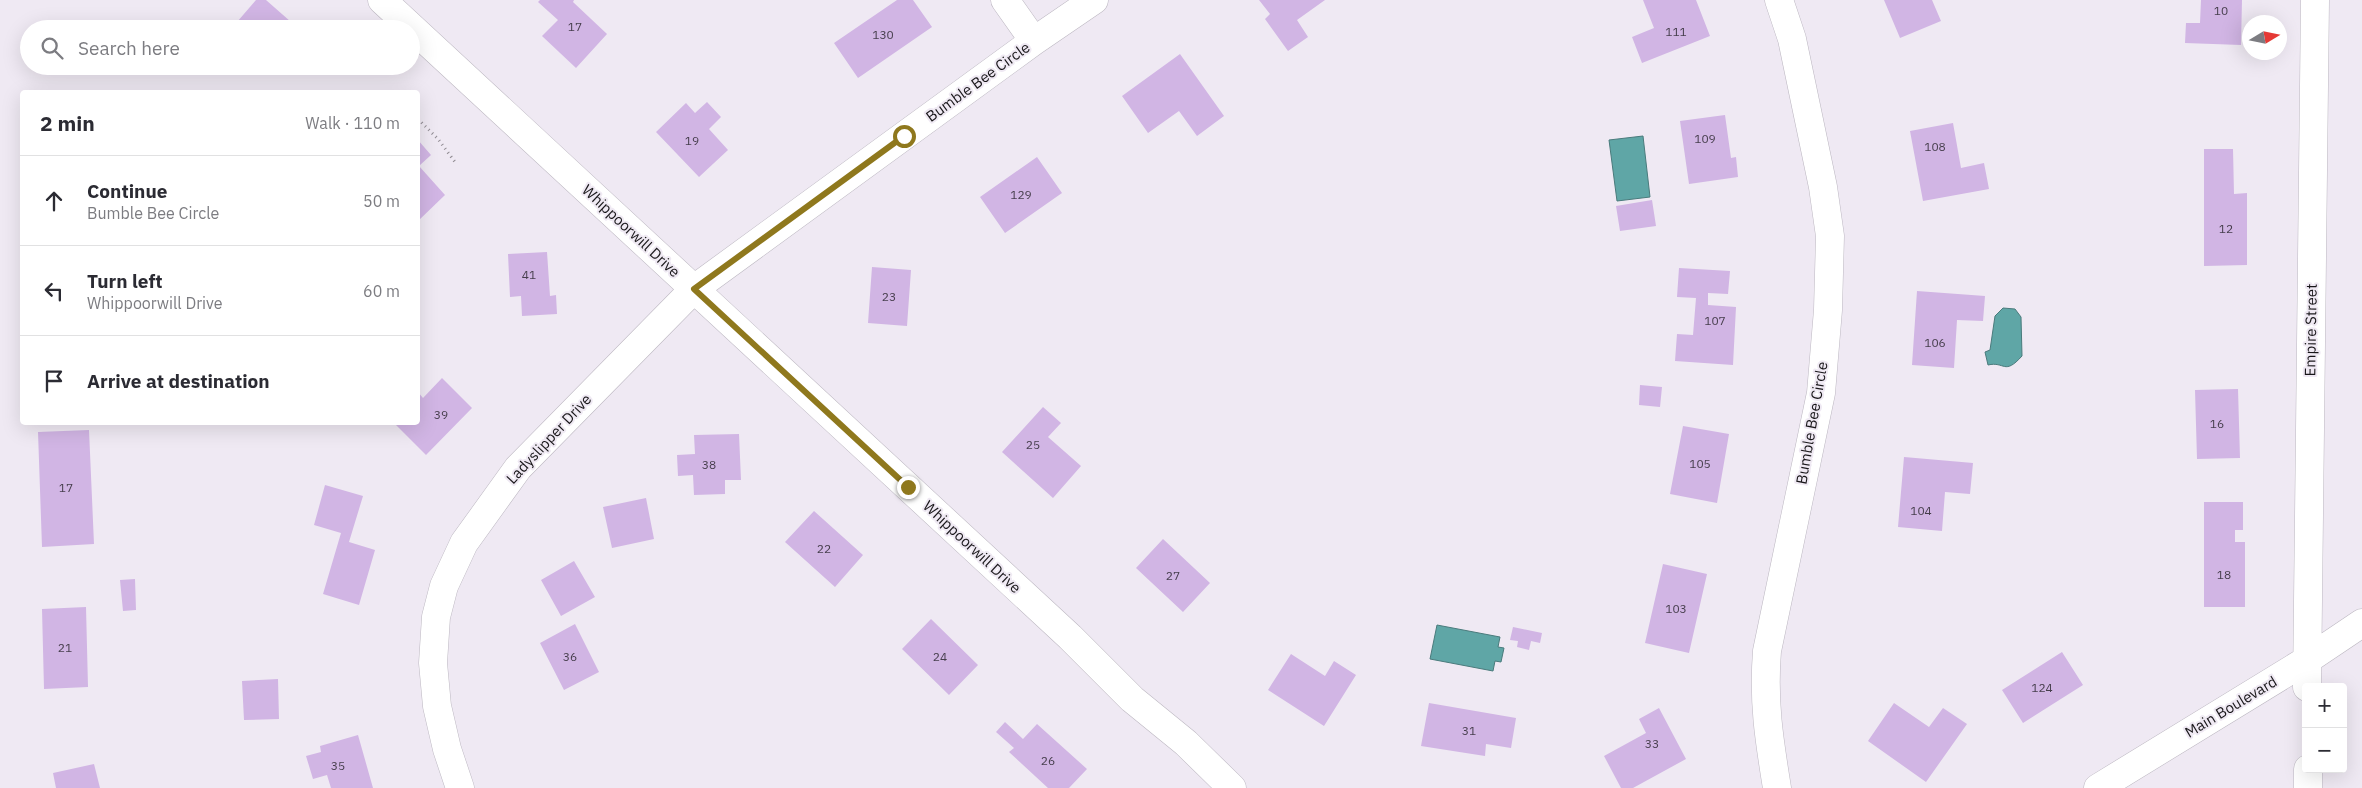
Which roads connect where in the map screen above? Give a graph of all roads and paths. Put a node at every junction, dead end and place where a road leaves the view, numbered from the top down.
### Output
1 (382, 0) edge
2 (1005, 0) edge
3 (1094, 0) edge
4 (1779, 0) edge
5 (2314, 0) edge
6 (404, 20) edge
7 (420, 35) edge
8 (1034, 41) junction
9 (420, 122) edge
10 (455, 162) dead end
11 (694, 289) junction
12 (2362, 623) edge
13 (2307, 674) edge
14 (2308, 773) edge
15 (460, 788) edge
16 (1232, 788) edge
17 (1777, 788) edge
18 (2098, 788) edge
19 (2308, 788) edge

1 - 6 street, Whippoorwill Drive
2 - 8 street
3 - 8 street, Bumble Bee Circle
4 - 17 street, Bumble Bee Circle
5 - 13 street, Empire Street
7 - 11 street, Whippoorwill Drive
8 - 11 street, Bumble Bee Circle
9 - 10 path
11 - 15 street, Ladyslipper Drive
11 - 16 street, Whippoorwill Drive
12 - 13 street, Main Boulevard
13 - 18 street, Main Boulevard
14 - 19 street

